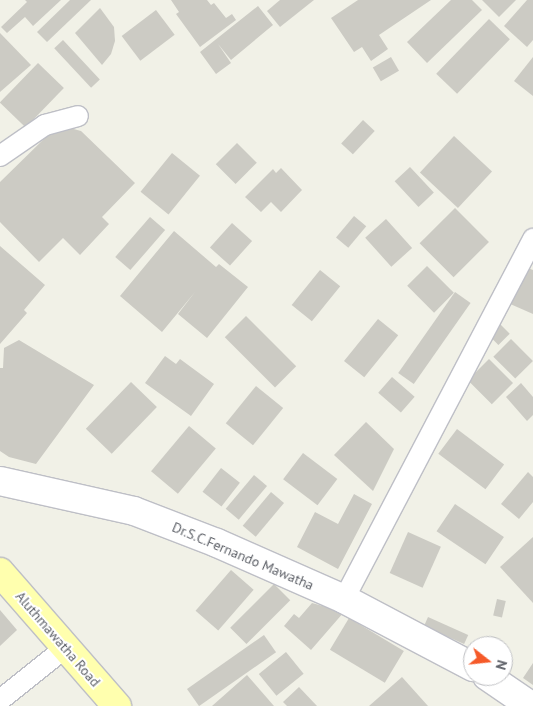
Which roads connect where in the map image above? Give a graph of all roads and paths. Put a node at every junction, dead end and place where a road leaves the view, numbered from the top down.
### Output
1 (78, 116) dead end
2 (0, 156) edge
3 (533, 239) edge
4 (0, 481) edge
5 (0, 572) edge
6 (344, 599) junction
7 (65, 648) junction
8 (463, 662) edge
9 (502, 686) edge
10 (0, 700) edge
11 (117, 706) edge
12 (531, 706) edge

1 - 2 street
3 - 6 street
4 - 6 street, Dr.S.C.Fernando Mawatha
5 - 7 main road, Aluthmawatha Road
6 - 8 street, Dr.S.C.Fernando Mawatha
7 - 10 street
7 - 11 main road, Aluthmawatha Road
9 - 12 street

